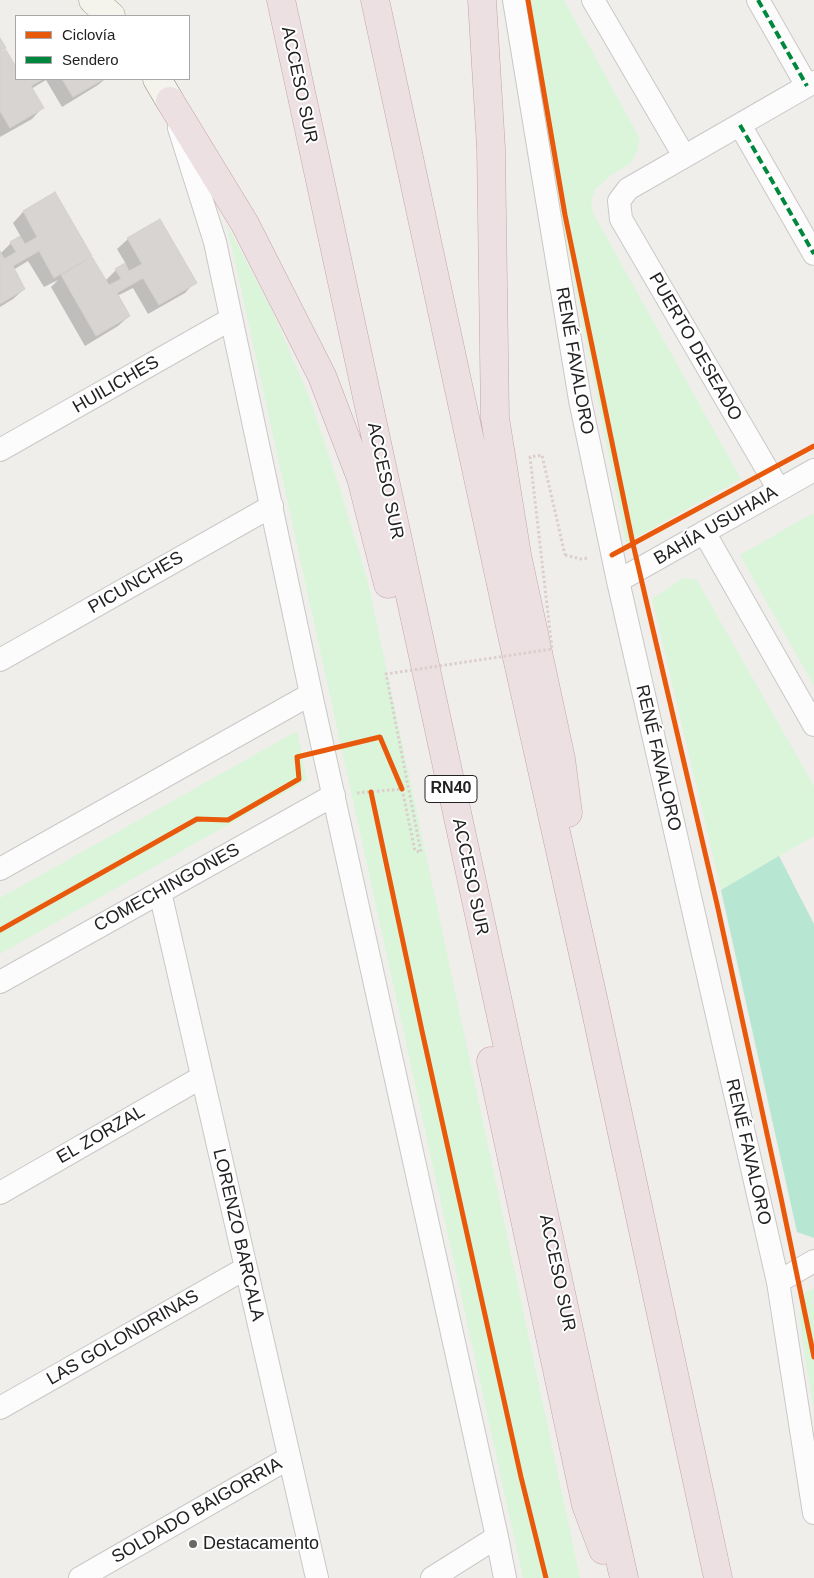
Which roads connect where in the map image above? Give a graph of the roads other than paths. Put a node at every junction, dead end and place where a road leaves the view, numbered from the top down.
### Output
1 (93, 0) edge
2 (281, 0) edge
3 (375, 0) edge
4 (482, 0) edge
5 (514, 0) edge
6 (593, 0) edge
7 (758, 0) edge
8 (110, 15) edge
9 (811, 84) edge
10 (163, 90) edge
11 (740, 125) junction
12 (684, 156) junction
13 (814, 254) edge
14 (231, 319) junction
15 (0, 450) edge
16 (814, 470) edge
17 (779, 490) junction
18 (272, 506) junction
19 (704, 532) junction
20 (618, 581) junction
21 (0, 660) edge
22 (311, 694) junction
23 (814, 725) edge
24 (334, 795) junction
25 (0, 869) edge
26 (160, 892) junction
27 (0, 982) edge
28 (593, 998) junction
29 (202, 1077) junction
30 (0, 1193) edge
31 (814, 1261) edge
32 (246, 1268) junction
33 (778, 1282) junction
34 (0, 1408) edge
35 (289, 1458) junction
36 (814, 1512) edge
37 (497, 1537) junction
38 (80, 1578) edge
39 (317, 1578) edge
40 (432, 1578) edge
41 (505, 1578) edge
42 (613, 1578) edge
43 (624, 1578) edge
44 (718, 1578) edge

1 - 8 main road
2 - 43 highway, ACCESO SUR / RN40
3 - 28 highway
4 - 28 highway
5 - 20 street, RENÉ FAVALORO
6 - 12 street
7 - 9 street
9 - 11 street
10 - 14 street
10 - 42 highway
11 - 12 street
11 - 13 street
12 - 17 street, PUERTO DESEADO
14 - 15 street, HUILICHES
14 - 18 street
16 - 17 street, BAHÍA USUHAIA
17 - 19 street, BAHÍA USUHAIA
18 - 21 street, PICUNCHES
18 - 22 street
19 - 20 street, BAHÍA USUHAIA
19 - 23 street
20 - 33 street, RENÉ FAVALORO
22 - 24 street
22 - 25 street
24 - 26 street, COMECHINGONES
24 - 37 street
26 - 27 street, COMECHINGONES
26 - 29 street, LORENZO BARCALA
28 - 44 highway
29 - 30 street, EL ZORZAL
29 - 32 street, LORENZO BARCALA
31 - 33 street
32 - 34 street, LAS GOLONDRINAS
32 - 35 street, LORENZO BARCALA
33 - 36 street, RENÉ FAVALORO
35 - 38 street, SOLDADO BAIGORRIA
35 - 39 street, LORENZO BARCALA
37 - 40 street
37 - 41 street

